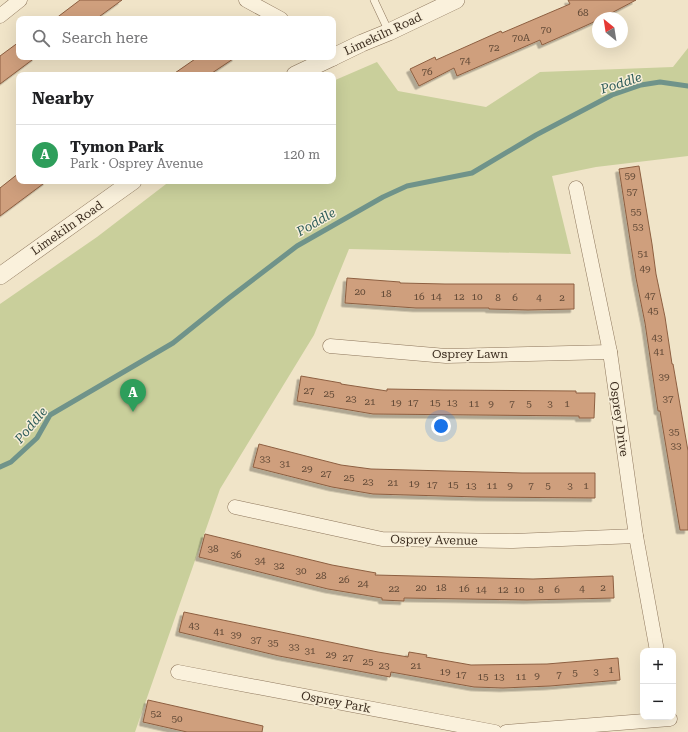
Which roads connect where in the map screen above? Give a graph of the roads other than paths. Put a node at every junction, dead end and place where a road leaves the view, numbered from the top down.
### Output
1 (20, 0) edge
2 (246, 0) edge
3 (374, 0) edge
4 (456, 0) edge
5 (0, 16) edge
6 (275, 16) edge
7 (389, 32) junction
8 (336, 54) edge
9 (322, 60) edge
10 (300, 72) edge
11 (129, 184) edge
12 (576, 188) dead end
13 (0, 276) edge
14 (330, 346) dead end
15 (610, 352) junction
16 (235, 507) dead end
17 (636, 536) junction
18 (656, 648) edge
19 (178, 672) dead end
20 (671, 723) edge
21 (495, 732) edge
22 (506, 732) edge

1 - 5 street
2 - 6 street
3 - 7 lane
4 - 7 street, Limekiln Road
7 - 8 street, Limekiln Road
9 - 10 street, Limekiln Road
11 - 13 street, Limekiln Road
12 - 15 street, Osprey Drive
14 - 15 street, Osprey Lawn
15 - 17 street, Osprey Drive
16 - 17 street, Osprey Avenue
17 - 18 street, Osprey Drive
19 - 21 street, Osprey Park
20 - 22 street

